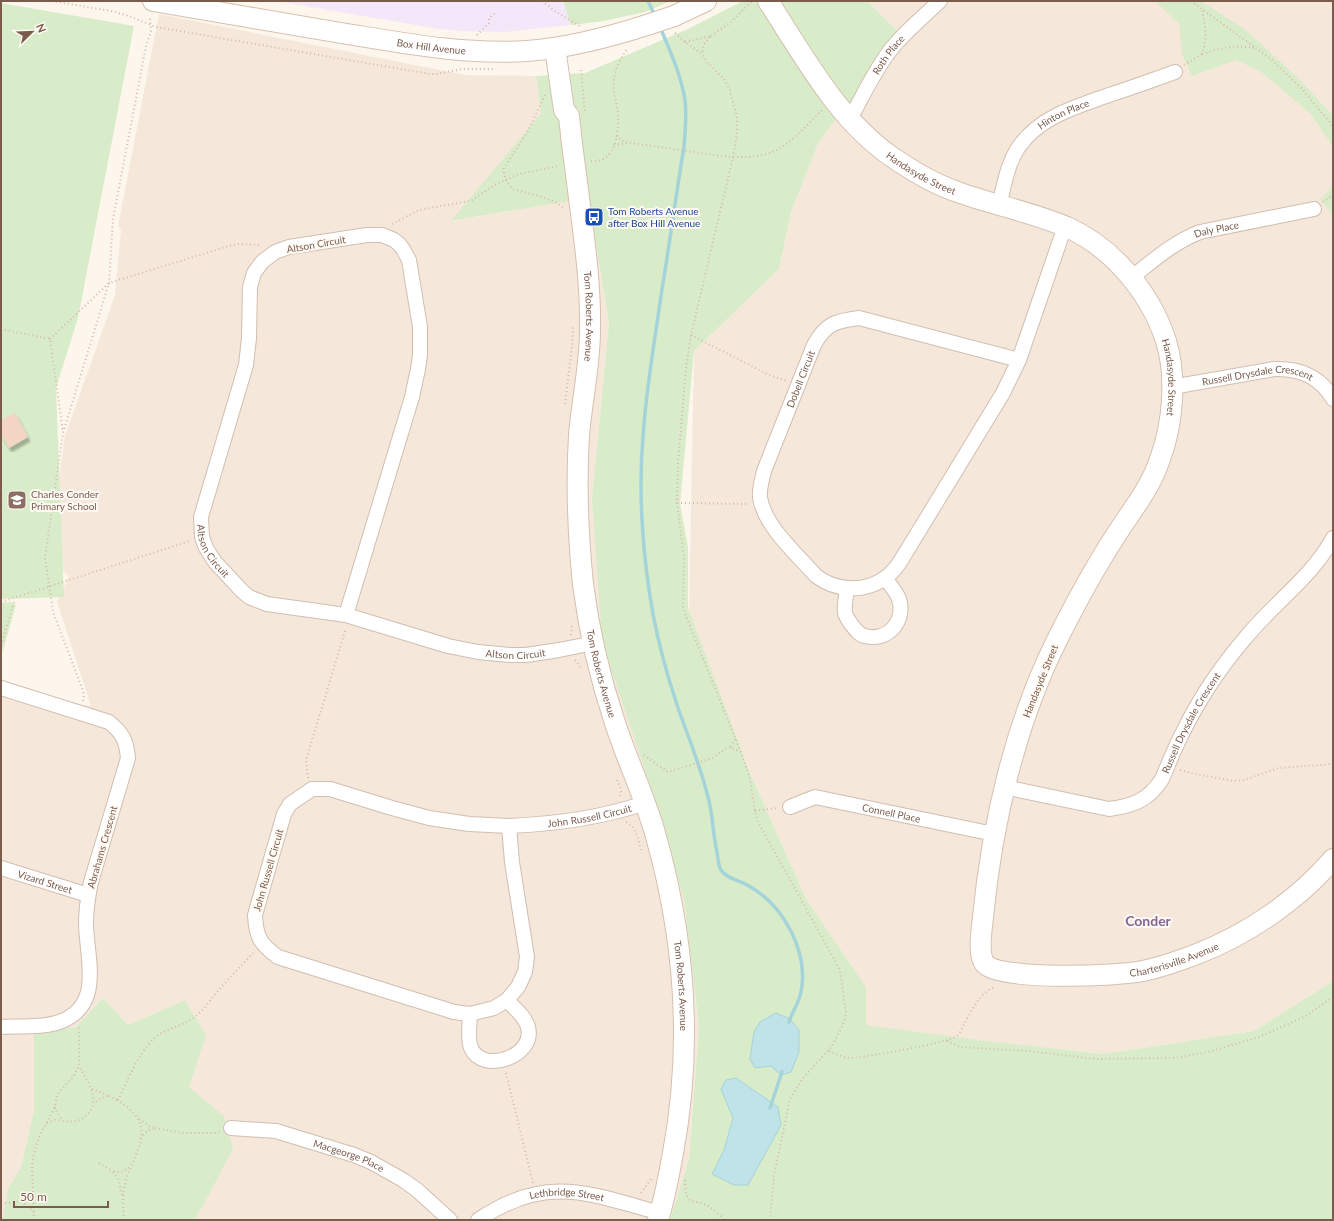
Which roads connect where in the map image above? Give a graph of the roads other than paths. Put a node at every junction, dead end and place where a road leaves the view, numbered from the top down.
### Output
1 (706, 1) edge
2 (768, 1) edge
3 (940, 1) edge
4 (152, 6) edge
5 (560, 47) junction
6 (1175, 72) road end
7 (850, 119) junction
8 (999, 206) junction
9 (1314, 209) dead end
10 (1065, 226) junction
11 (1131, 278) junction
12 (1019, 360) junction
13 (1172, 386) junction
14 (1333, 398) edge
15 (1333, 538) edge
16 (885, 578) junction
17 (847, 589) junction
18 (346, 615) junction
19 (594, 643) junction
20 (1, 688) edge
21 (1004, 787) junction
22 (645, 803) junction
23 (790, 807) road end
24 (509, 826) junction
25 (994, 834) junction
26 (1333, 858) edge
27 (1, 868) edge
28 (88, 895) junction
29 (987, 966) joint
30 (507, 1000) junction
31 (470, 1014) junction
32 (1, 1027) edge
33 (231, 1128) road end
34 (659, 1216) edge
35 (450, 1220) edge
36 (478, 1220) edge

1 - 5 street, Box Hill Avenue, bridge
2 - 7 street, Handasyde Street
3 - 7 street, Roth Place
4 - 5 street, Box Hill Avenue
5 - 19 street, Tom Roberts Avenue, bridge
6 - 8 street, Hinton Place
7 - 8 street, Handasyde Street
8 - 10 street, Handasyde Street
9 - 11 street, Daly Place
10 - 11 street, Handasyde Street
10 - 12 street, Dobell Circuit
11 - 13 street, Handasyde Street
12 - 16 street, Dobell Circuit
12 - 17 street, Dobell Circuit
13 - 14 street, Russell Drysdale Crescent
13 - 21 street, Handasyde Street
15 - 21 street, Russell Drysdale Crescent
16 - 17 street, Dobell Circuit
16 - 17 street
18 - 18 street, Altson Circuit
18 - 19 street, Altson Circuit
19 - 22 street, Tom Roberts Avenue
20 - 28 street, Abrahams Crescent
21 - 25 street, Handasyde Street
22 - 24 street, John Russell Circuit
22 - 34 street, Tom Roberts Avenue
23 - 25 street, Connell Place
24 - 30 street, John Russell Circuit
24 - 31 street, John Russell Circuit
25 - 29 street, Handasyde Street
26 - 29 street, Charterisville Avenue
27 - 28 street, Vizard Street
28 - 32 street, Abrahams Crescent
30 - 31 street, John Russell Circuit
30 - 31 street
33 - 35 street, Macgeorge Place
34 - 36 street, Lethbridge Street

